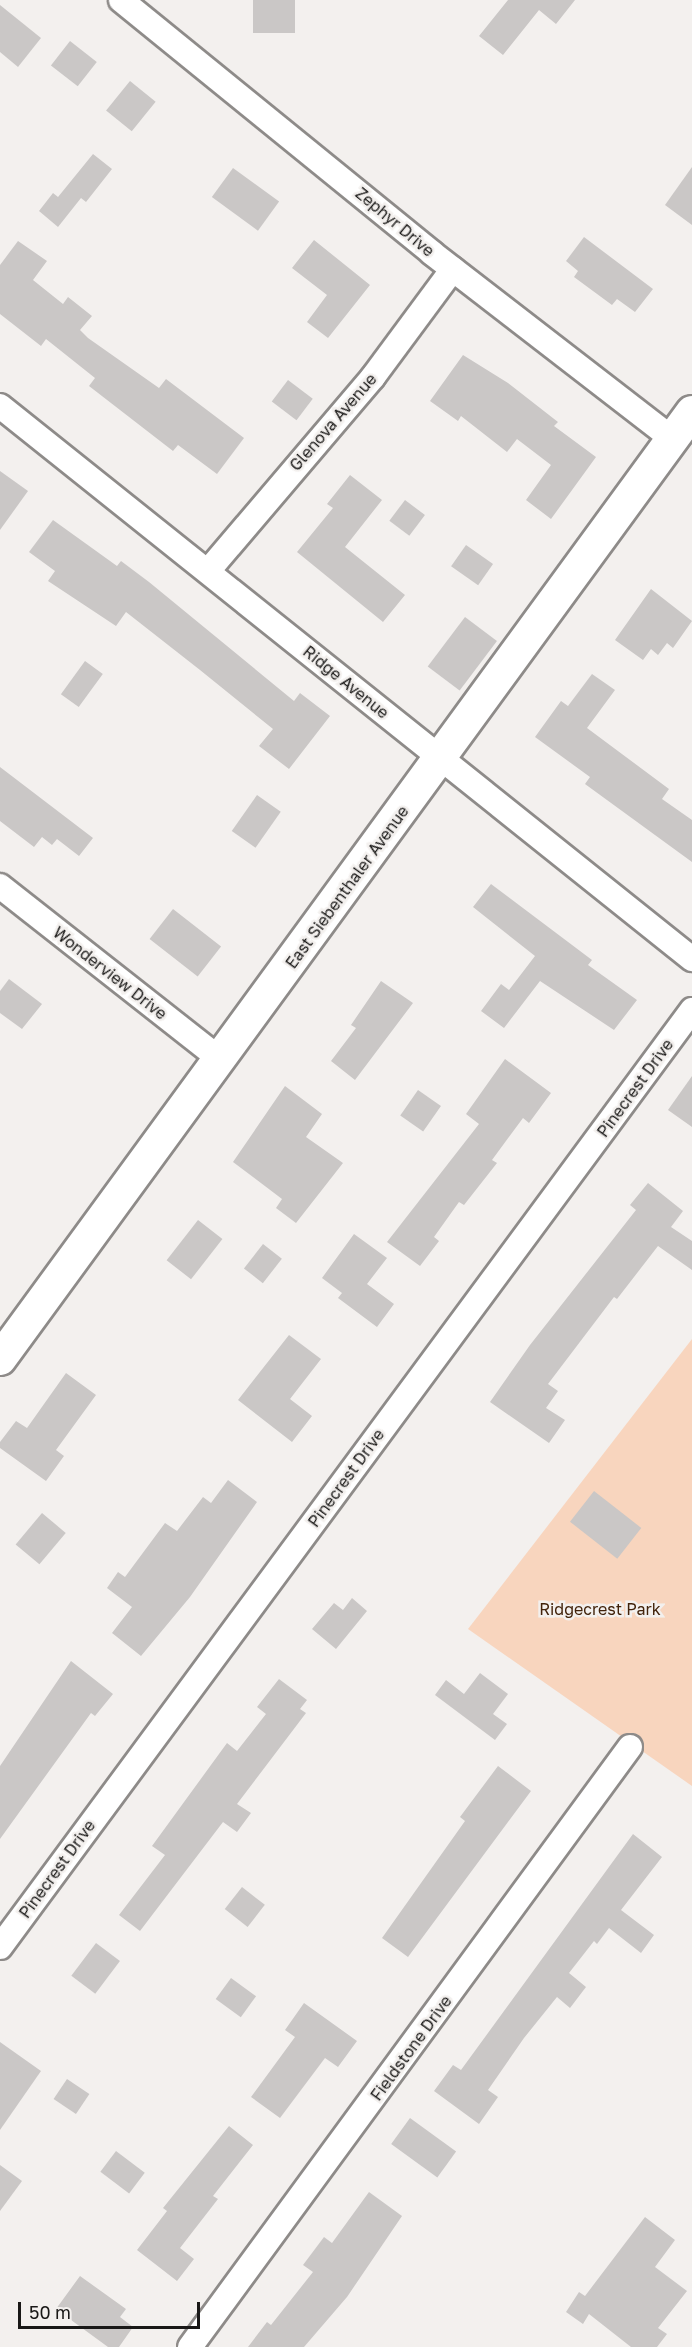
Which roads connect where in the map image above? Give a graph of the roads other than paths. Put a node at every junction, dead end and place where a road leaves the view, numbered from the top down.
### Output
1 (121, 0) edge
2 (453, 268) junction
3 (0, 406) edge
4 (692, 412) edge
5 (673, 439) junction
6 (208, 571) junction
7 (441, 758) junction
8 (0, 886) edge
9 (692, 959) edge
10 (692, 1010) edge
11 (221, 1060) junction
12 (0, 1359) edge
13 (630, 1747) dead end
14 (0, 1947) edge
15 (190, 2347) edge

1 - 2 street, Zephyr Drive
2 - 5 street, Zephyr Drive
2 - 6 street, Glenova Avenue
3 - 6 street, Ridge Avenue
4 - 5 main road, East Siebenthaler Avenue
5 - 7 main road, East Siebenthaler Avenue
6 - 7 street, Ridge Avenue
7 - 9 street, Ridge Avenue
7 - 11 main road, East Siebenthaler Avenue
8 - 11 street, Wonderview Drive
10 - 14 street, Pinecrest Drive
11 - 12 main road, East Siebenthaler Avenue
13 - 15 street, Fieldstone Drive

